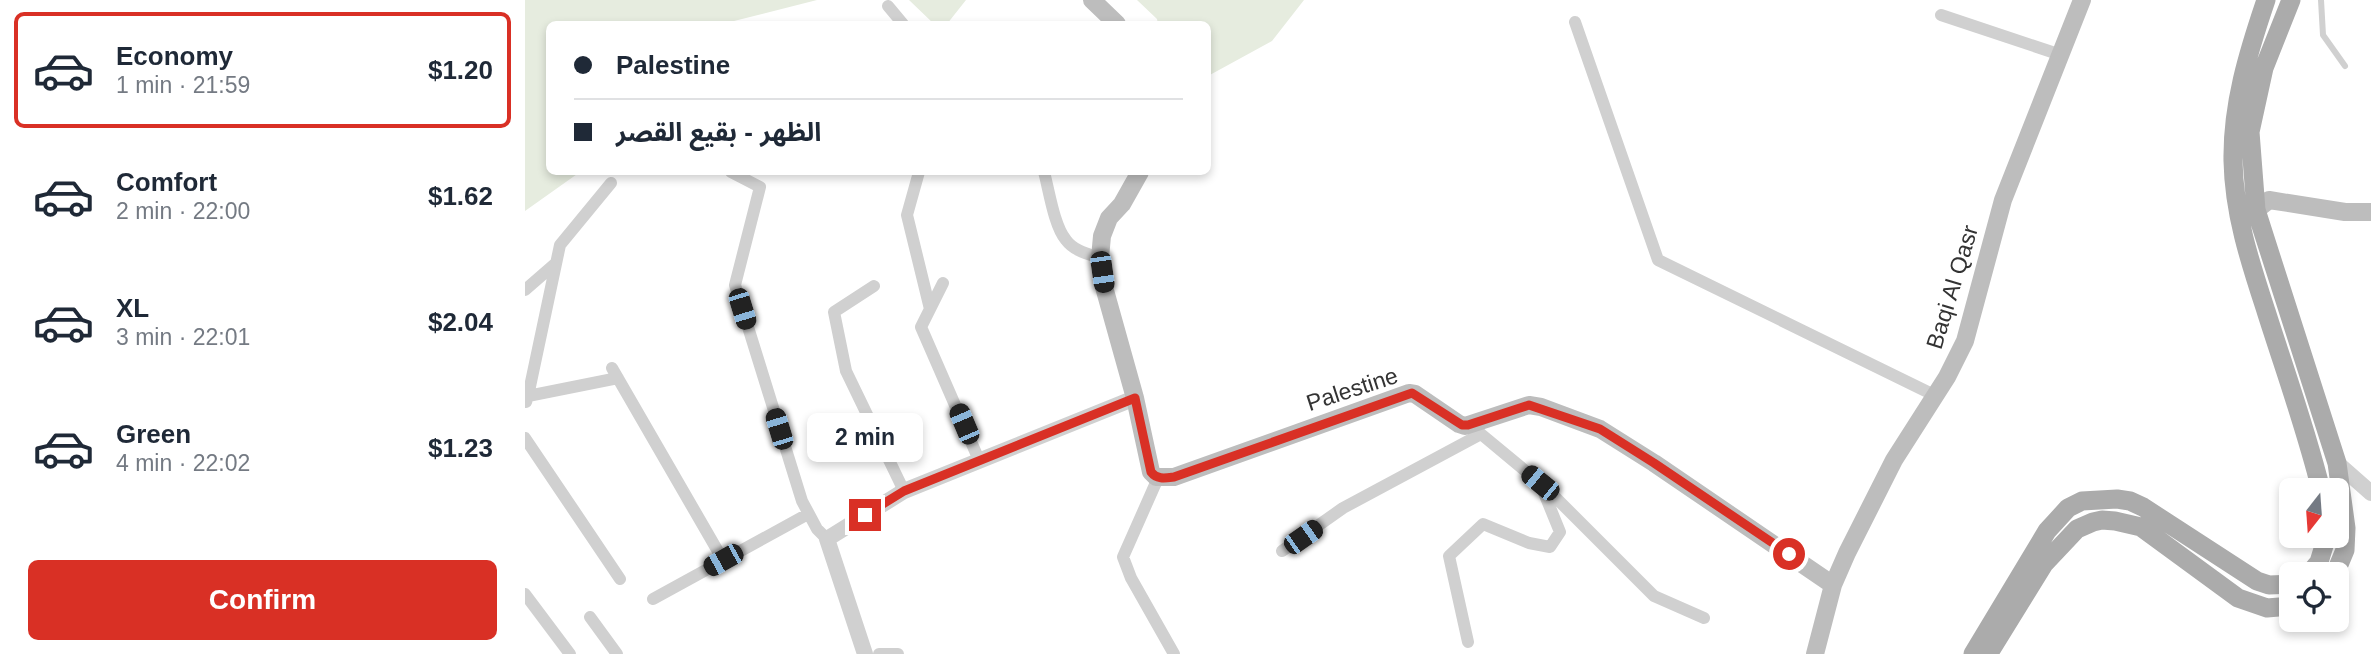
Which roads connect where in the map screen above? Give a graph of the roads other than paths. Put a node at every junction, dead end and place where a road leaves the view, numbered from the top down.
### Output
1 (1092, 0) edge
2 (2082, 0) edge
3 (2266, 0) edge
4 (2291, 0) edge
5 (2321, 0) edge
6 (888, 6) dead end
7 (1941, 15) dead end
8 (901, 21) edge
9 (1114, 21) edge
10 (1575, 22) dead end
11 (2061, 55) junction
12 (2346, 66) dead end
13 (737, 175) edge
14 (918, 175) edge
15 (1045, 175) edge
16 (1138, 175) edge
17 (611, 183) dead end
18 (2256, 210) junction
19 (2371, 212) edge
20 (1100, 258) junction
21 (557, 263) junction
22 (943, 283) dead end
23 (874, 286) dead end
24 (525, 290) edge
25 (930, 309) junction
26 (1935, 396) junction
27 (1135, 398) junction
28 (527, 400) edge
29 (1475, 430) junction
30 (525, 438) edge
31 (979, 460) junction
32 (2337, 463) junction
33 (1158, 478) junction
34 (2318, 478) edge
35 (1540, 483) junction
36 (904, 491) junction
37 (2371, 493) edge
38 (808, 514) junction
39 (827, 539) junction
40 (1282, 551) dead end
41 (723, 560) junction
42 (2340, 562) edge
43 (619, 579) dead end
44 (1833, 585) junction
45 (2279, 585) edge
46 (525, 594) edge
47 (653, 599) dead end
48 (2279, 607) edge
49 (590, 617) dead end
50 (1704, 618) dead end
51 (1468, 642) dead end
52 (570, 654) edge
53 (617, 654) edge
54 (865, 654) edge
55 (879, 654) edge
56 (898, 654) edge
57 (1174, 654) edge
58 (1815, 654) edge
59 (1973, 654) edge
60 (1988, 654) edge

1 - 9 main road
2 - 11 main road, Baqi Al Qasr
3 - 34 main road
4 - 18 main road
5 - 12 lane
6 - 8 street
7 - 11 street
10 - 26 street
11 - 26 main road, Baqi Al Qasr
13 - 38 street
14 - 25 street
15 - 20 street
16 - 20 main road
17 - 21 street
18 - 19 main road
18 - 32 main road
20 - 27 main road
21 - 24 street
21 - 28 street
22 - 25 street
23 - 36 street
25 - 31 street
26 - 44 main road, Baqi Al Qasr
27 - 31 street
27 - 33 main road
28 - 41 street
29 - 33 main road, Palestine
29 - 35 street
29 - 40 street
29 - 44 main road
30 - 43 street
31 - 36 street
32 - 37 street
32 - 42 main road
33 - 57 street
35 - 50 street
35 - 51 street
36 - 39 street
38 - 39 street
38 - 41 street
39 - 54 street
41 - 47 street
44 - 58 main road, Baqi Al Qasr
45 - 59 main road
46 - 52 street
48 - 60 main road
49 - 53 street
55 - 56 street

